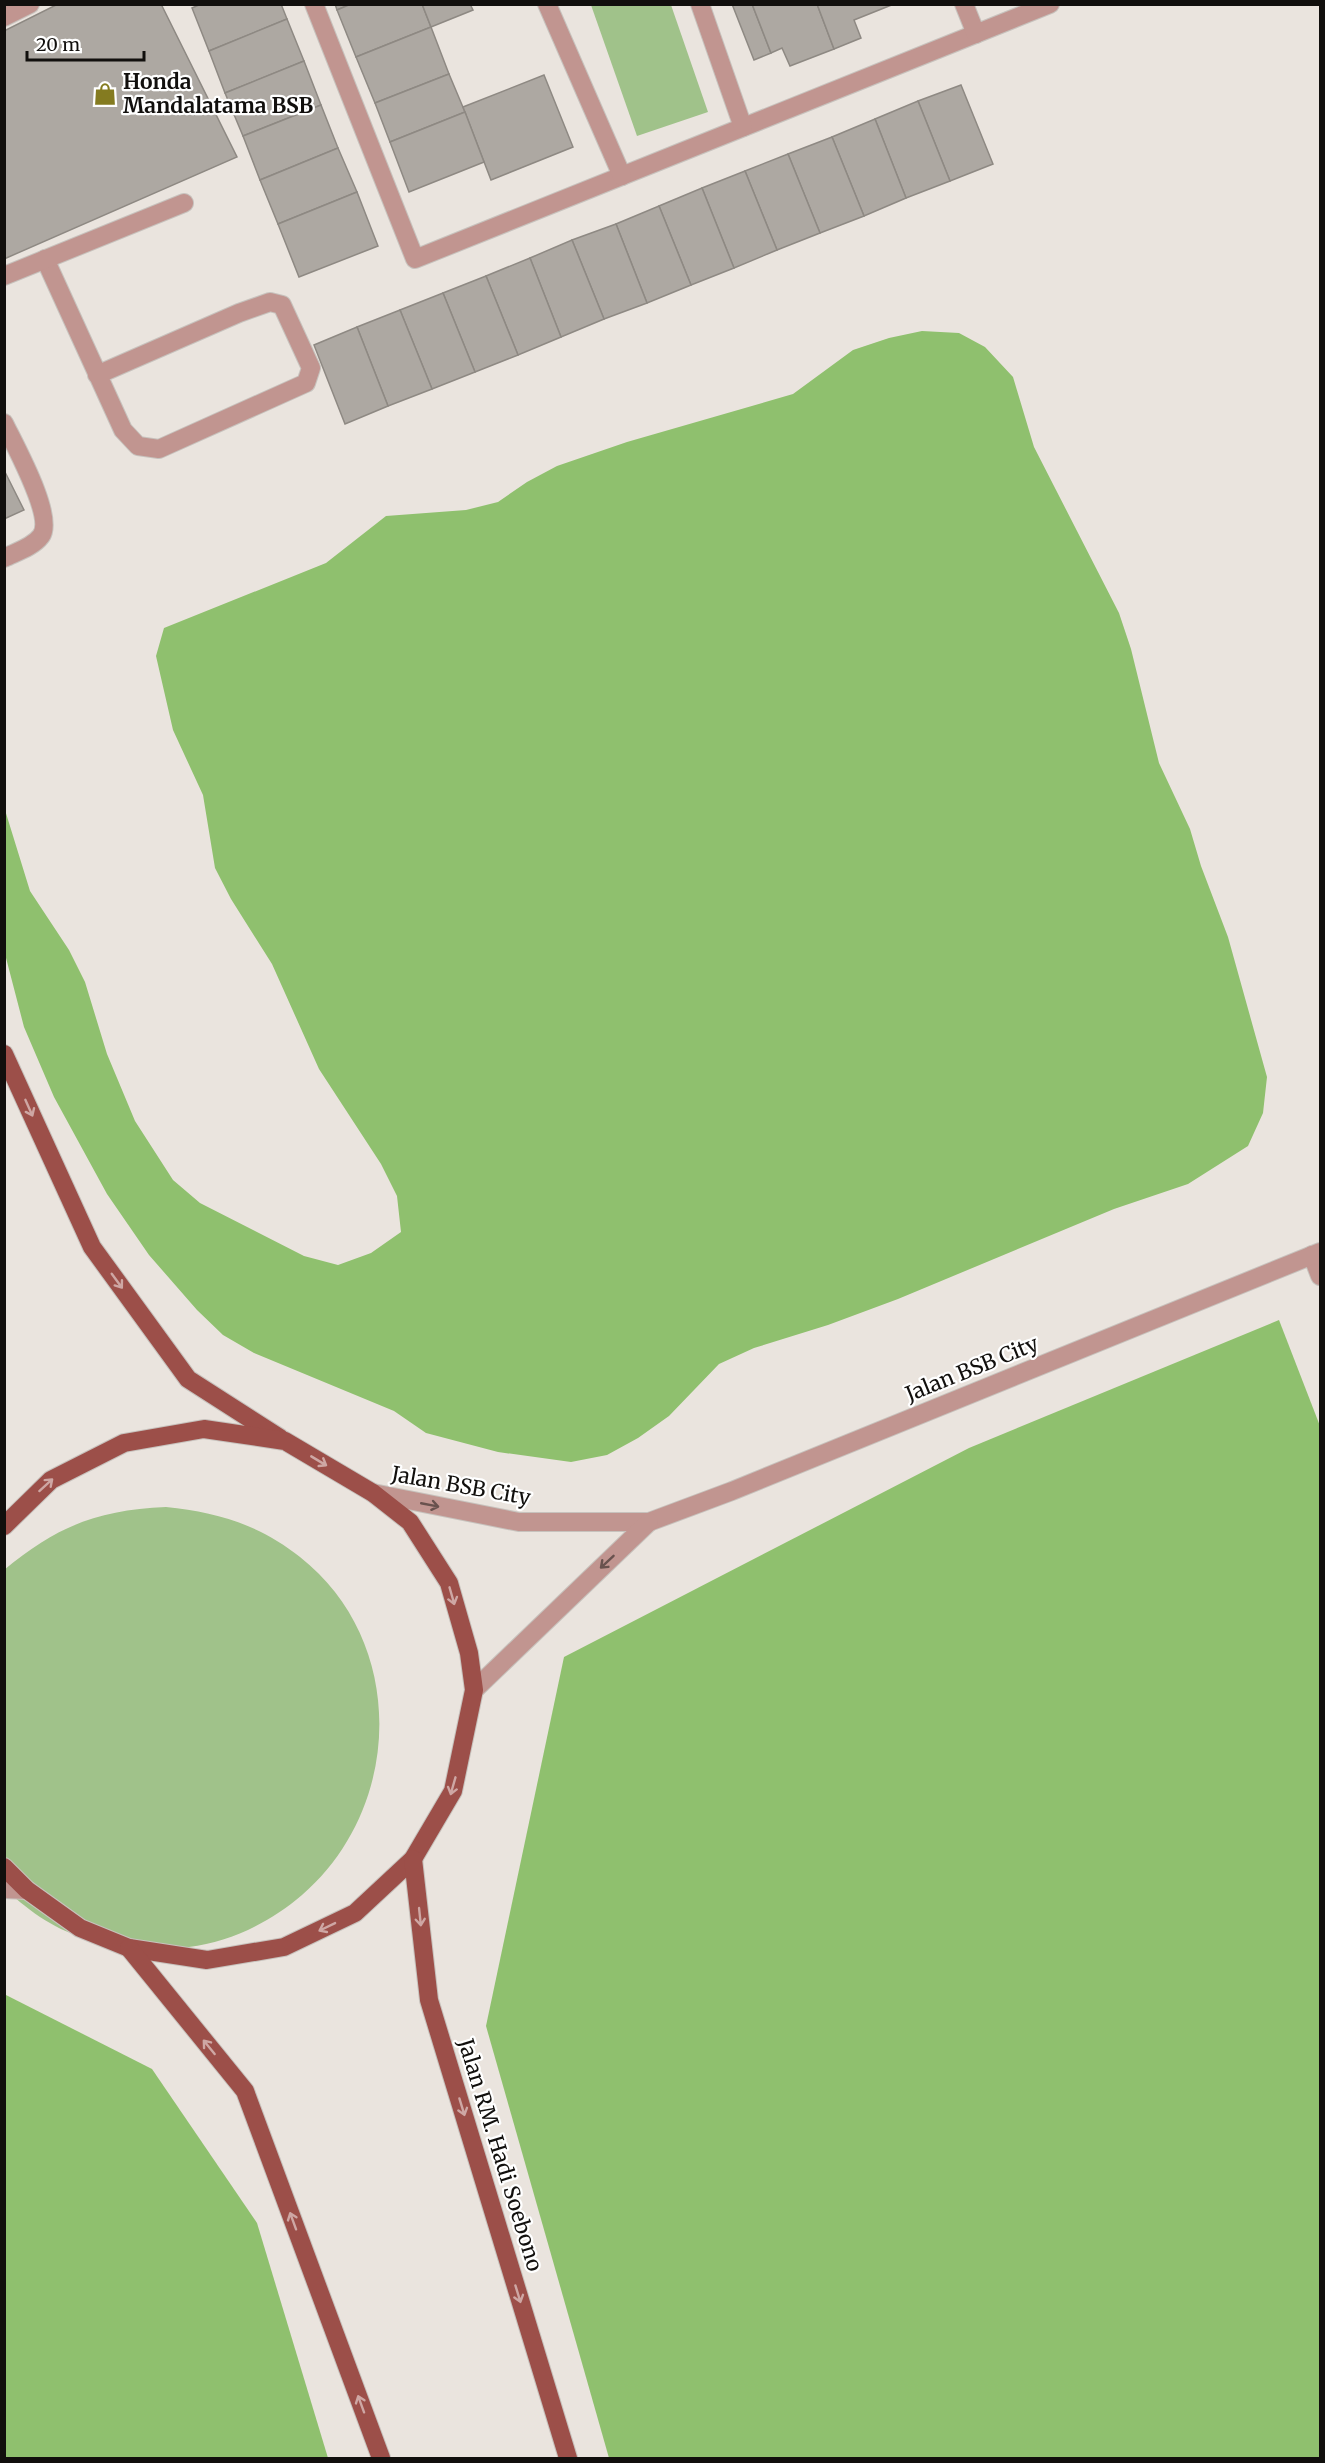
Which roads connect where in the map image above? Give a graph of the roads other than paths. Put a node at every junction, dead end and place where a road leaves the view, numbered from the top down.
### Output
1 (30, 4) edge
2 (314, 4) edge
3 (547, 4) edge
4 (700, 4) edge
5 (964, 4) edge
6 (1050, 4) edge
7 (4, 17) edge
8 (976, 34) junction
9 (743, 127) junction
10 (622, 176) junction
11 (184, 203) dead end
12 (45, 259) junction
13 (4, 276) edge
14 (97, 375) junction
15 (4, 423) edge
16 (4, 558) edge
17 (4, 1054) edge
18 (1316, 1253) edge
19 (1320, 1276) edge
20 (285, 1441) junction
21 (373, 1493) junction
22 (649, 1522) junction
23 (4, 1526) edge
24 (474, 1690) junction
25 (413, 1859) junction
26 (4, 1867) edge
27 (4, 1889) edge
28 (27, 1890) junction
29 (129, 1948) junction
30 (381, 2458) edge
31 (568, 2458) edge

1 - 7 street
2 - 10 street
3 - 10 street
4 - 9 street
5 - 8 street
6 - 8 street
8 - 9 street
9 - 10 street
11 - 12 street
12 - 13 street
12 - 14 street
14 - 14 street
15 - 16 street
17 -> 20 main road
18 - 19 street, Jalan BSB City
18 - 22 street, Jalan BSB City
20 -> 21 main road
23 -> 20 main road
21 -> 22 street, Jalan BSB City
21 -> 24 main road
22 -> 24 street, Jalan BSB City
24 -> 25 main road
25 -> 29 main road
25 -> 31 main road, Jalan RM. Hadi Soebono
26 - 28 main road
27 - 28 street
28 - 29 main road
30 -> 29 main road

